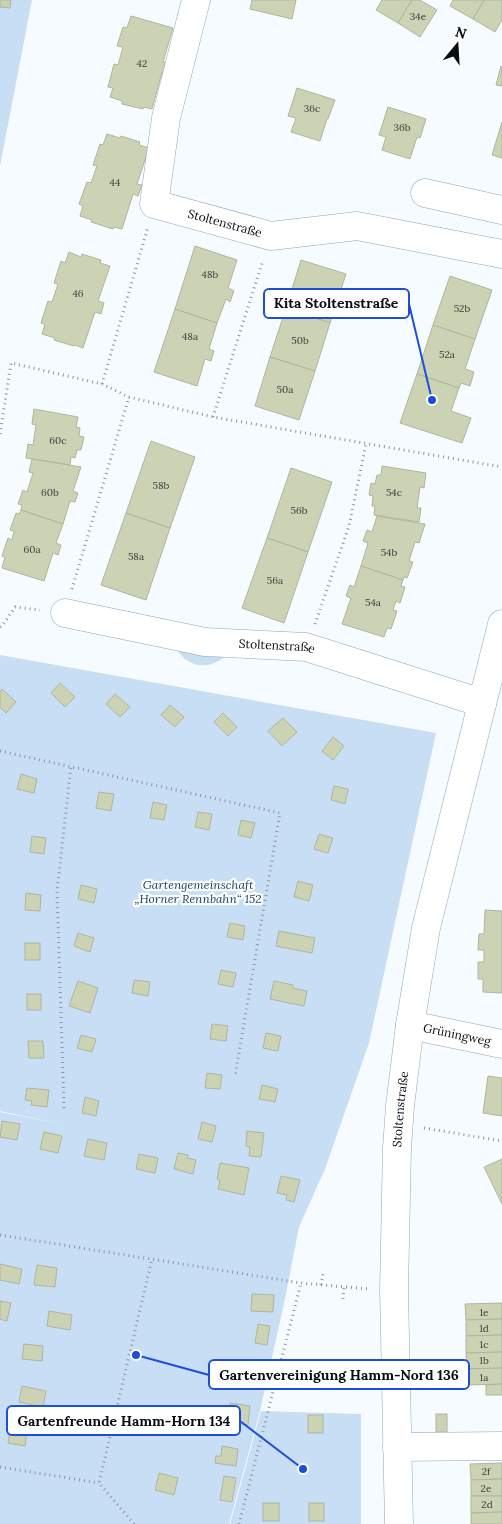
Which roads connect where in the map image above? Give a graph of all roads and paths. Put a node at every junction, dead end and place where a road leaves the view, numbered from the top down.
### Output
1 (196, 0) edge
2 (425, 194) dead end
3 (154, 204) junction
4 (502, 210) edge
5 (271, 236) junction
6 (502, 254) edge
7 (102, 384) junction
8 (129, 398) junction
9 (214, 417) junction
10 (0, 434) edge
11 (366, 444) junction
12 (502, 467) edge
13 (65, 613) junction
14 (502, 624) edge
15 (0, 627) edge
16 (306, 647) junction
17 (482, 703) junction
18 (0, 751) edge
19 (71, 766) junction
20 (410, 1025) junction
21 (502, 1044) edge
22 (236, 1076) dead end
23 (64, 1108) dead end
24 (399, 1124) junction
25 (502, 1141) edge
26 (0, 1234) edge
27 (152, 1259) junction
28 (323, 1274) dead end
29 (301, 1283) junction
30 (321, 1284) junction
31 (344, 1286) junction
32 (394, 1290) junction
33 (343, 1299) dead end
34 (502, 1446) edge
35 (397, 1447) junction
36 (0, 1467) edge
37 (99, 1483) junction
38 (134, 1524) edge
39 (239, 1524) edge
40 (398, 1524) edge

1 - 3 street
2 - 4 street
3 - 5 street, Stoltenstraße
3 - 7 path
5 - 6 street, Stoltenstraße
5 - 9 path
7 - 8 path
7 - 10 path
8 - 9 path
8 - 13 path
9 - 11 path
11 - 12 path
11 - 16 path
13 - 15 path
13 - 16 street, Stoltenstraße
14 - 17 street, Stoltenstraße
16 - 17 street, Stoltenstraße
17 - 20 street, Stoltenstraße
18 - 19 path
19 - 22 path
19 - 23 path
20 - 21 street, Grüningweg
20 - 24 street, Stoltenstraße
24 - 25 path
24 - 32 street, Stoltenstraße
26 - 27 path
27 - 29 path
27 - 37 path
28 - 30 path
29 - 30 path
29 - 39 path
30 - 31 path
31 - 32 path
31 - 33 path
32 - 35 street, Stoltenstraße
34 - 35 street
35 - 40 street, Stoltenstraße
36 - 37 path
37 - 38 path

